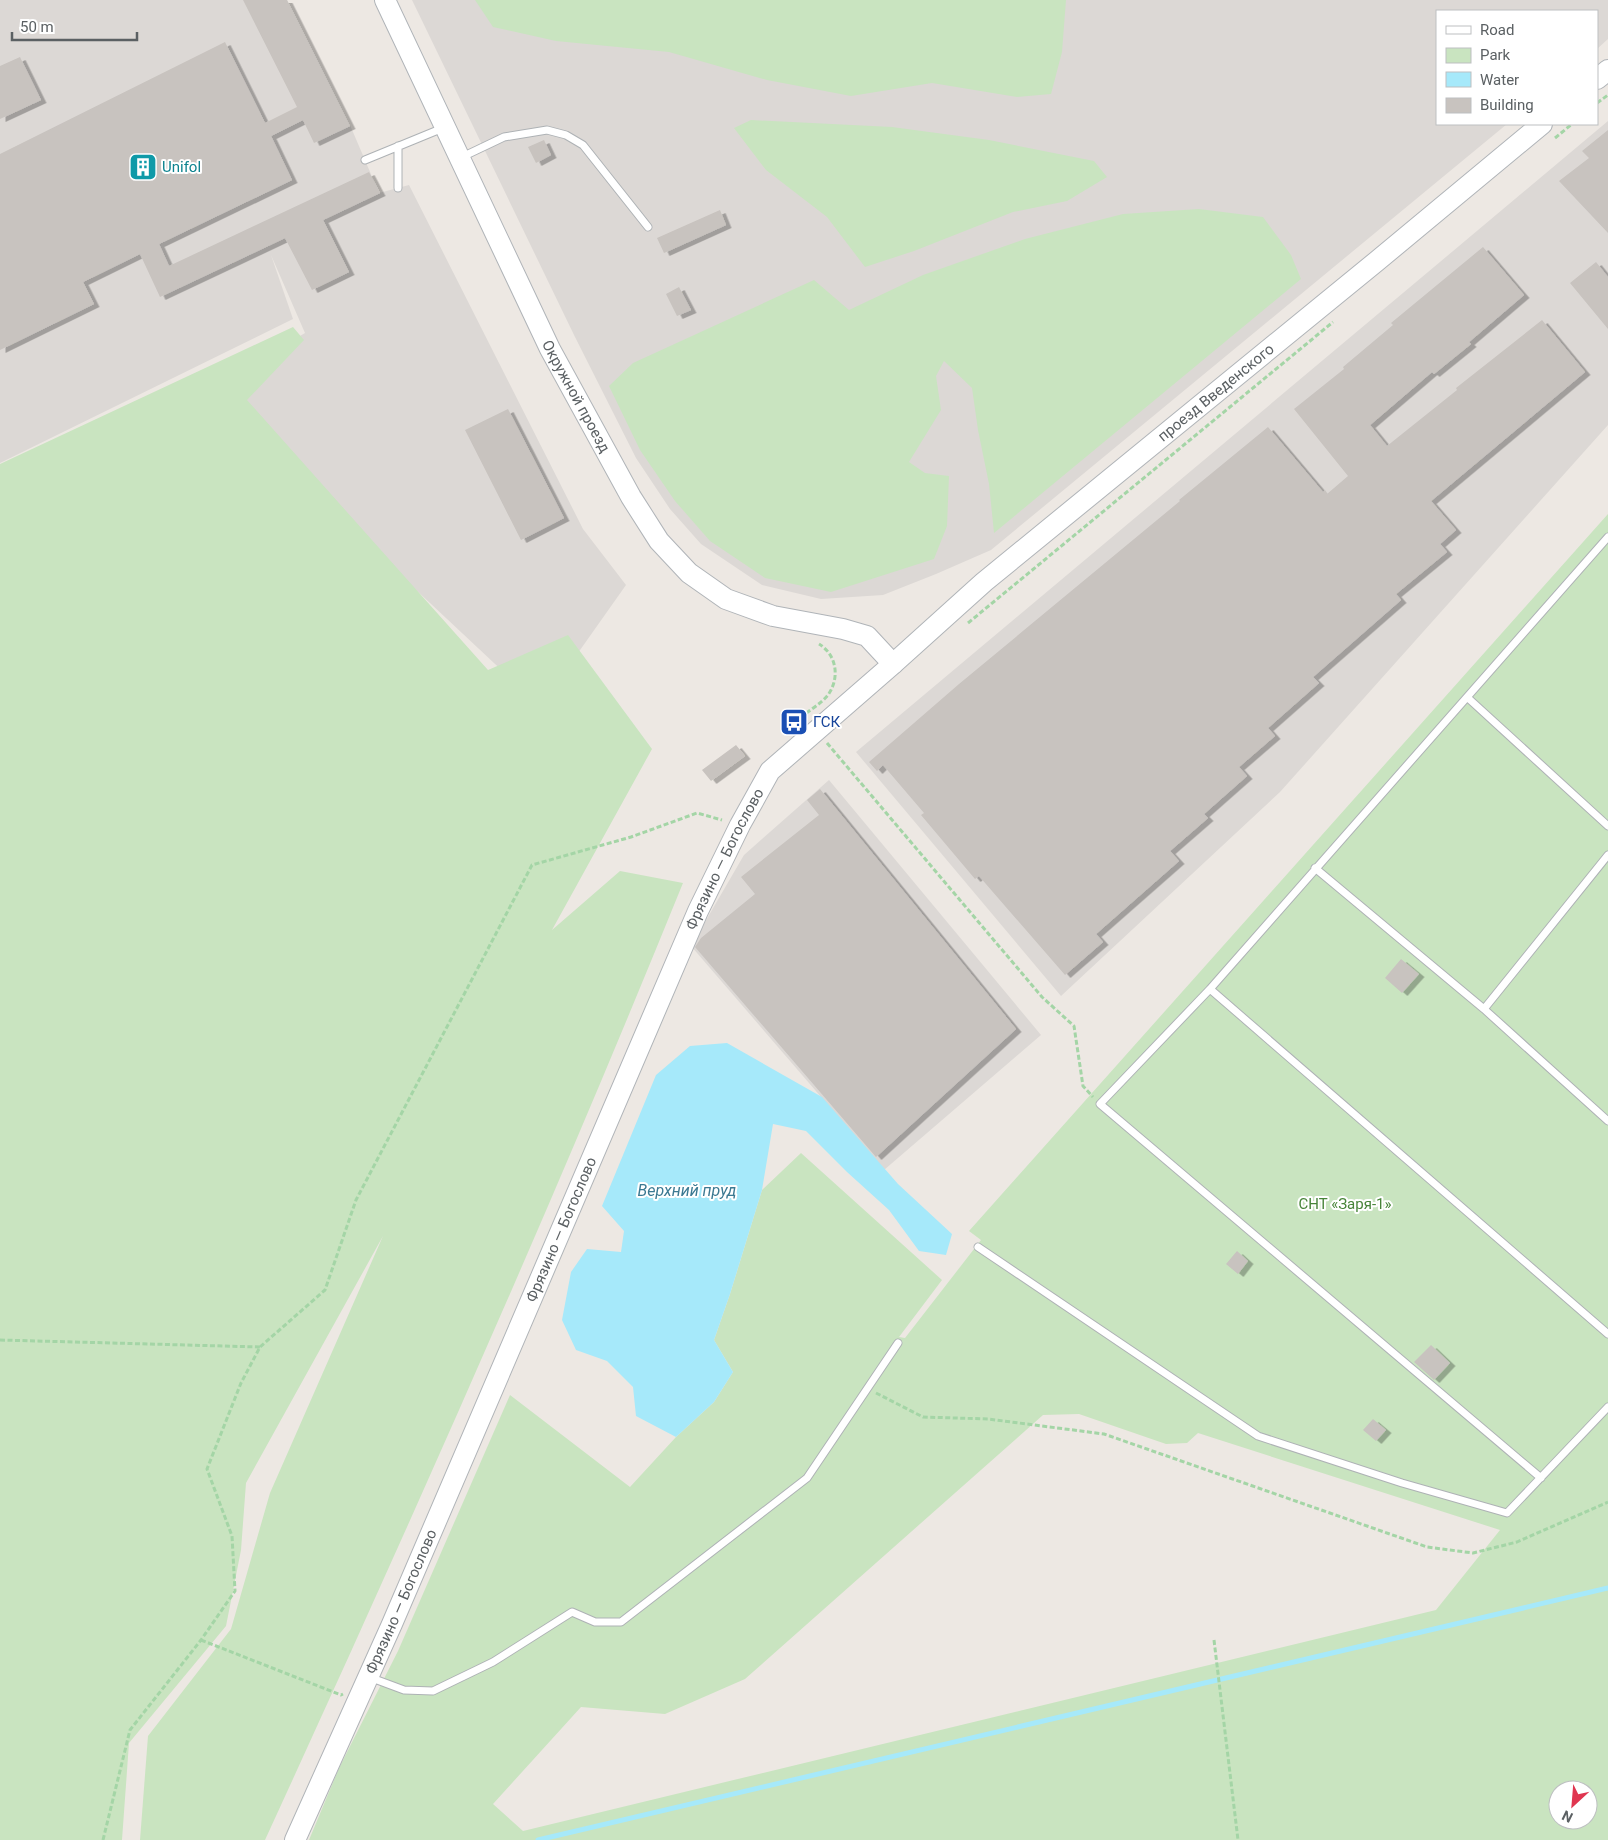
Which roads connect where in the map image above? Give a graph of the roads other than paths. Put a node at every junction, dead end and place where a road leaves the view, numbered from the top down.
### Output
1 (385, 0) edge
2 (1608, 70) edge
3 (1598, 78) edge
4 (1541, 125) edge
5 (445, 127) junction
6 (398, 146) junction
7 (460, 158) junction
8 (365, 160) dead end
9 (398, 188) dead end
10 (648, 227) dead end
11 (1608, 537) edge
12 (893, 664) junction
13 (1468, 698) junction
14 (1608, 826) edge
15 (1608, 855) edge
16 (1315, 868) junction
17 (1210, 989) junction
18 (1484, 1009) junction
19 (1608, 1122) edge
20 (978, 1247) dead end
21 (1608, 1334) edge
22 (898, 1343) dead end
23 (1608, 1407) edge
24 (1541, 1478) junction
25 (369, 1677) junction
26 (295, 1840) edge

1 - 5 street, Окружной проезд
2 - 3 street
4 - 12 street, проезд Введенского
5 - 6 lane
5 - 7 street, Окружной проезд
6 - 8 lane
6 - 9 lane
7 - 10 lane
7 - 12 street, Окружной проезд
11 - 13 lane
12 - 25 street, Фрязино — Богослово
13 - 14 lane
13 - 16 lane
15 - 18 lane
16 - 17 lane
16 - 18 lane
17 - 21 lane
17 - 24 lane
18 - 19 lane
20 - 24 lane
22 - 25 lane
23 - 24 lane
25 - 26 street, Фрязино — Богослово

